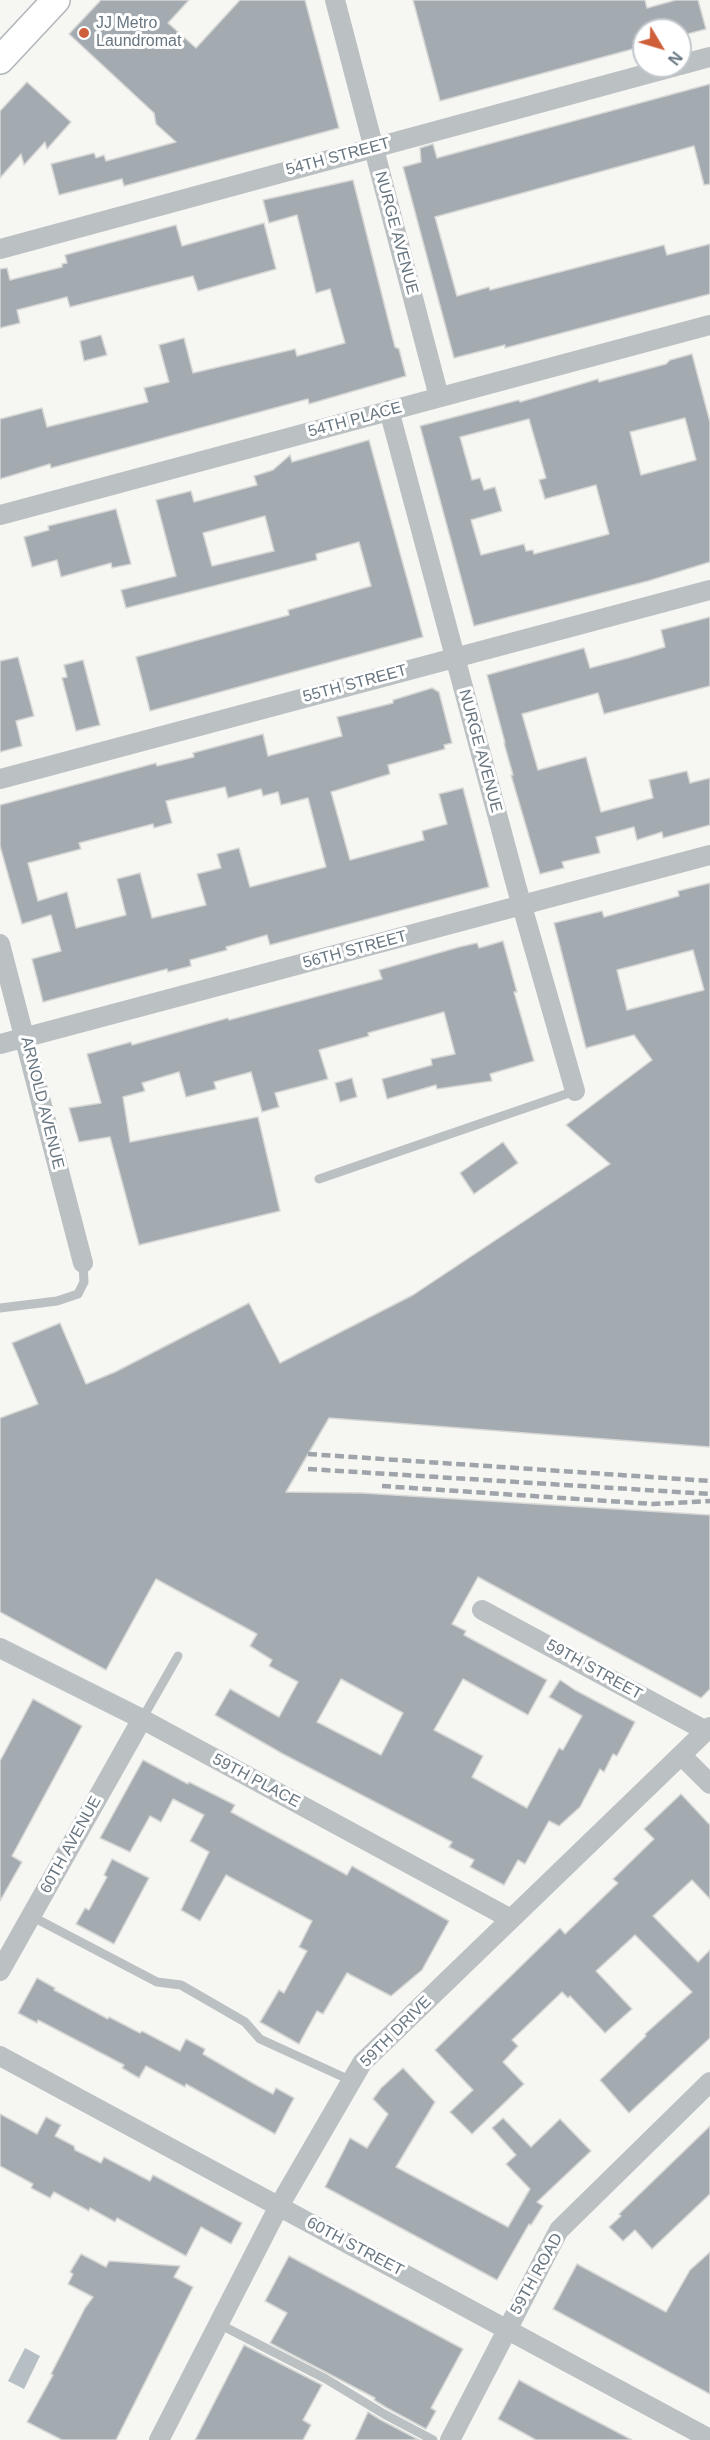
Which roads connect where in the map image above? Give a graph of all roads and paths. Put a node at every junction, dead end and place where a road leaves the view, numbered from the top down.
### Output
1 (56, 0) edge
2 (334, 0) edge
3 (710, 57) edge
4 (0, 60) edge
5 (692, 62) edge
6 (632, 77) edge
7 (373, 147) junction
8 (0, 249) edge
9 (710, 325) edge
10 (439, 397) junction
11 (389, 411) junction
12 (0, 514) edge
13 (710, 590) edge
14 (455, 657) junction
15 (0, 779) edge
16 (710, 855) edge
17 (521, 906) junction
18 (0, 944) edge
19 (25, 1038) junction
20 (0, 1044) edge
21 (575, 1091) joint
22 (319, 1179) dead end
23 (83, 1263) joint
24 (0, 1308) edge
25 (482, 1610) dead end
26 (0, 1648) edge
27 (178, 1656) dead end
28 (142, 1719) junction
29 (708, 1729) edge
30 (681, 1755) junction
31 (710, 1785) edge
32 (31, 1916) junction
33 (511, 1919) junction
34 (0, 1971) edge
35 (0, 2056) edge
36 (352, 2082) junction
37 (710, 2082) edge
38 (279, 2206) junction
39 (219, 2324) junction
40 (507, 2329) junction
41 (710, 2439) edge
42 (159, 2440) edge
43 (433, 2440) edge
44 (450, 2440) edge

1 - 4 main road
2 - 7 street, NURGE AVENUE
3 - 5 street, 54TH STREET
6 - 7 street, 54TH STREET
7 - 8 street, 54TH STREET
7 - 10 street, NURGE AVENUE
9 - 10 street, 54TH PLACE
10 - 11 street, 54TH PLACE
11 - 12 street, 54TH PLACE
11 - 14 street, NURGE AVENUE
13 - 14 street, 55TH STREET
14 - 15 street, 55TH STREET
14 - 17 street, NURGE AVENUE
16 - 17 street, 56TH STREET
17 - 19 street, 56TH STREET
17 - 21 street, NURGE AVENUE
18 - 19 street, ARNOLD AVENUE
19 - 20 street, 56TH STREET
19 - 23 street, ARNOLD AVENUE
21 - 22 lane
23 - 24 lane
25 - 29 street, 59TH STREET
26 - 28 street, 59TH PLACE
27 - 28 lane
28 - 32 street, 60TH AVENUE
28 - 33 street, 59TH PLACE
29 - 30 street, 59TH DRIVE
30 - 31 street
30 - 33 street, 59TH DRIVE
32 - 34 street, 60TH AVENUE
32 - 36 lane
33 - 36 street, 59TH DRIVE
35 - 38 street, 60TH STREET
36 - 38 street, 59TH DRIVE
37 - 40 street, 59TH ROAD
38 - 39 street, 59TH DRIVE
38 - 40 street, 60TH STREET
39 - 42 street, 59TH DRIVE
39 - 43 lane
40 - 41 street, 60TH STREET
40 - 44 street, 59TH ROAD

